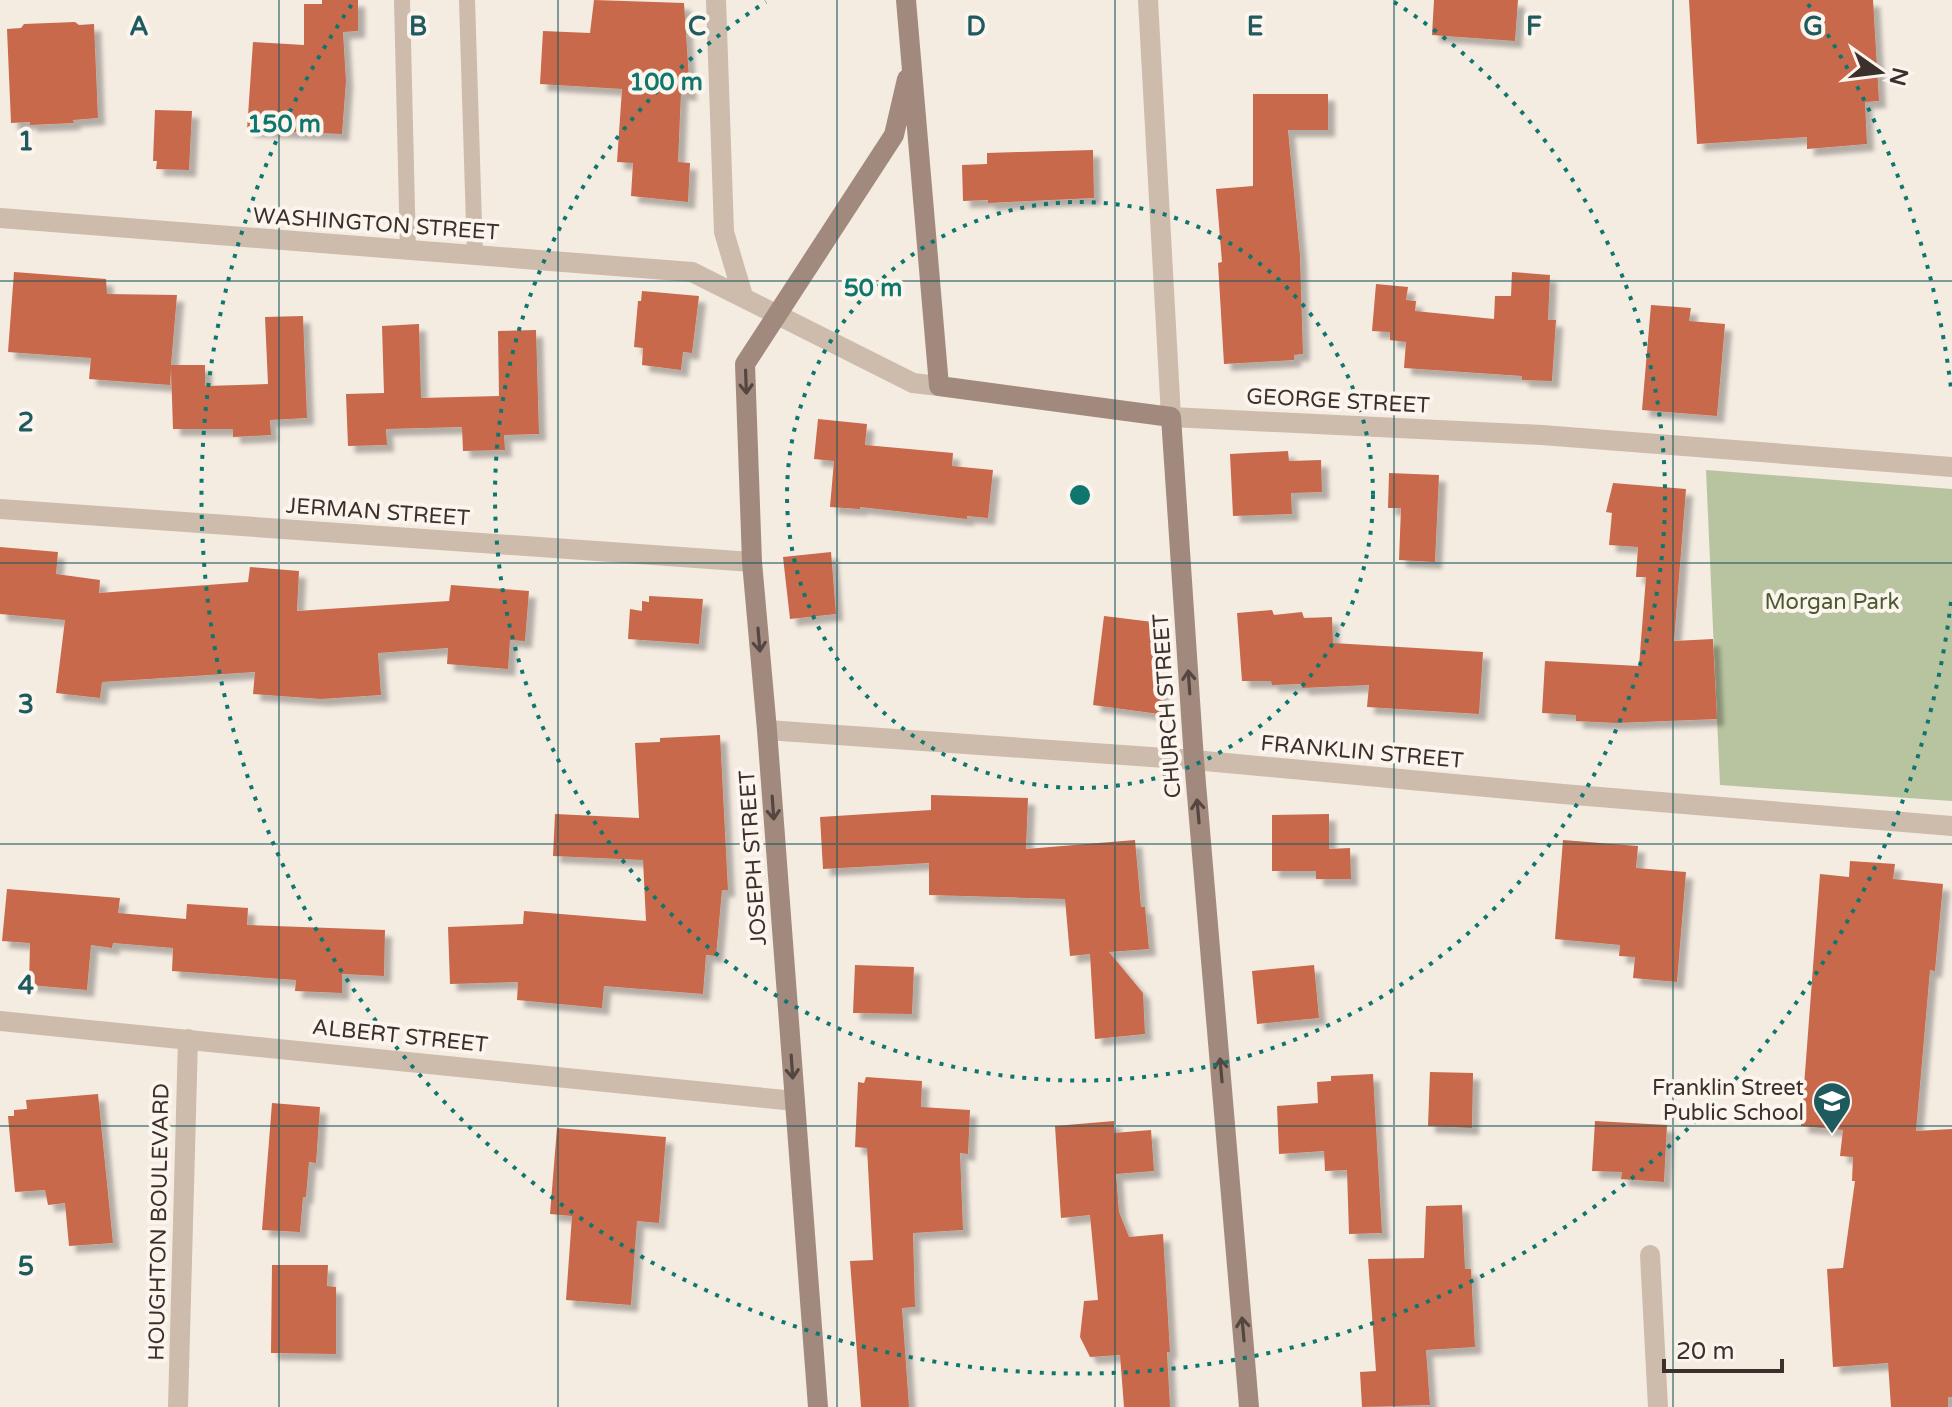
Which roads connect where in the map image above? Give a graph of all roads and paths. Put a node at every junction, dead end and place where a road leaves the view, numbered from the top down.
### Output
1 (402, 0) edge
2 (467, 0) edge
3 (716, 0) edge
4 (906, 0) edge
5 (1148, 0) edge
6 (911, 63) junction
7 (0, 218) edge
8 (408, 251) junction
9 (475, 256) junction
10 (743, 296) junction
11 (777, 313) junction
12 (939, 386) junction
13 (1171, 417) junction
14 (1952, 467) edge
15 (0, 509) edge
16 (752, 562) junction
17 (767, 730) junction
18 (1194, 760) junction
19 (1952, 826) edge
20 (0, 1021) edge
21 (188, 1039) junction
22 (795, 1101) junction
23 (1650, 1255) dead end
24 (178, 1407) edge
25 (818, 1407) edge
26 (1249, 1407) edge
27 (1658, 1407) edge

1 - 8 lane
2 - 9 lane
3 - 10 street
4 - 6 street
5 - 13 street, CHURCH STREET
6 - 11 street, JOSEPH STREET
6 - 12 street
7 - 8 street, WASHINGTON STREET
8 - 9 street, WASHINGTON STREET
9 - 10 street, WASHINGTON STREET
10 - 11 street, GEORGE STREET
11 - 12 street, GEORGE STREET
11 -> 16 street, JOSEPH STREET
12 - 13 street, GEORGE STREET
13 - 14 street, GEORGE STREET
18 -> 13 street, CHURCH STREET
15 - 16 street, JERMAN STREET
16 -> 17 street, JOSEPH STREET
17 - 18 street, FRANKLIN STREET
17 -> 22 street, JOSEPH STREET
18 - 19 street, FRANKLIN STREET
26 -> 18 street, CHURCH STREET
20 - 21 street, ALBERT STREET
21 - 22 street, ALBERT STREET
21 - 24 street, HOUGHTON BOULEVARD
22 - 25 street, JOSEPH STREET
23 - 27 street

